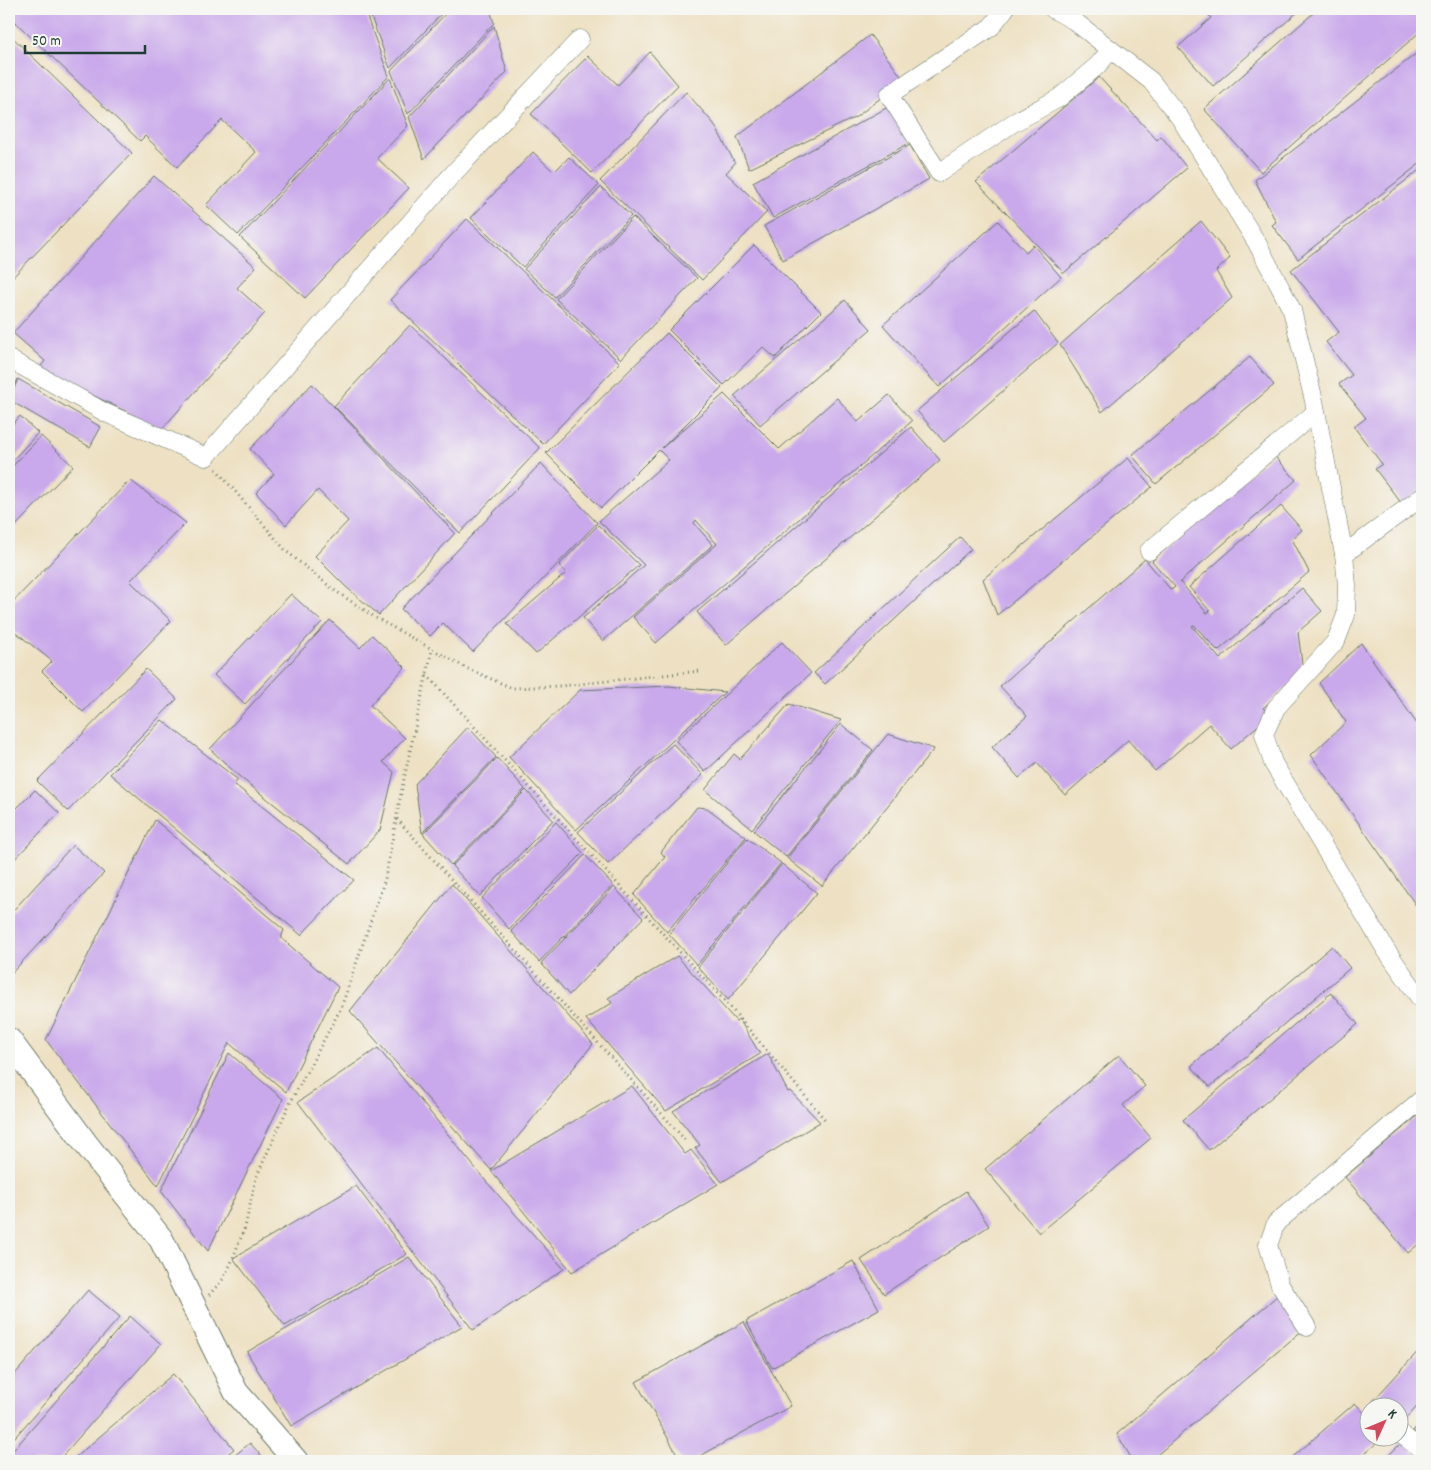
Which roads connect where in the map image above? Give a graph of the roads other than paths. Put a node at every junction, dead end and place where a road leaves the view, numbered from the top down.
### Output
1 (1005, 9) edge
2 (1053, 9) edge
3 (580, 40) dead end
4 (1111, 50) junction
5 (9, 359) edge
6 (1316, 412) junction
7 (1422, 497) edge
8 (1149, 551) dead end
9 (1344, 554) junction
10 (1422, 1001) edge
11 (9, 1040) edge
12 (1422, 1099) edge
13 (1306, 1327) dead end
14 (1408, 1440) edge
15 (1422, 1450) edge
16 (296, 1461) edge

1 - 4 street
2 - 4 street
3 - 5 street
4 - 6 street
6 - 8 street
6 - 9 street
7 - 9 street
9 - 10 street
11 - 16 street
12 - 13 street
14 - 15 street

